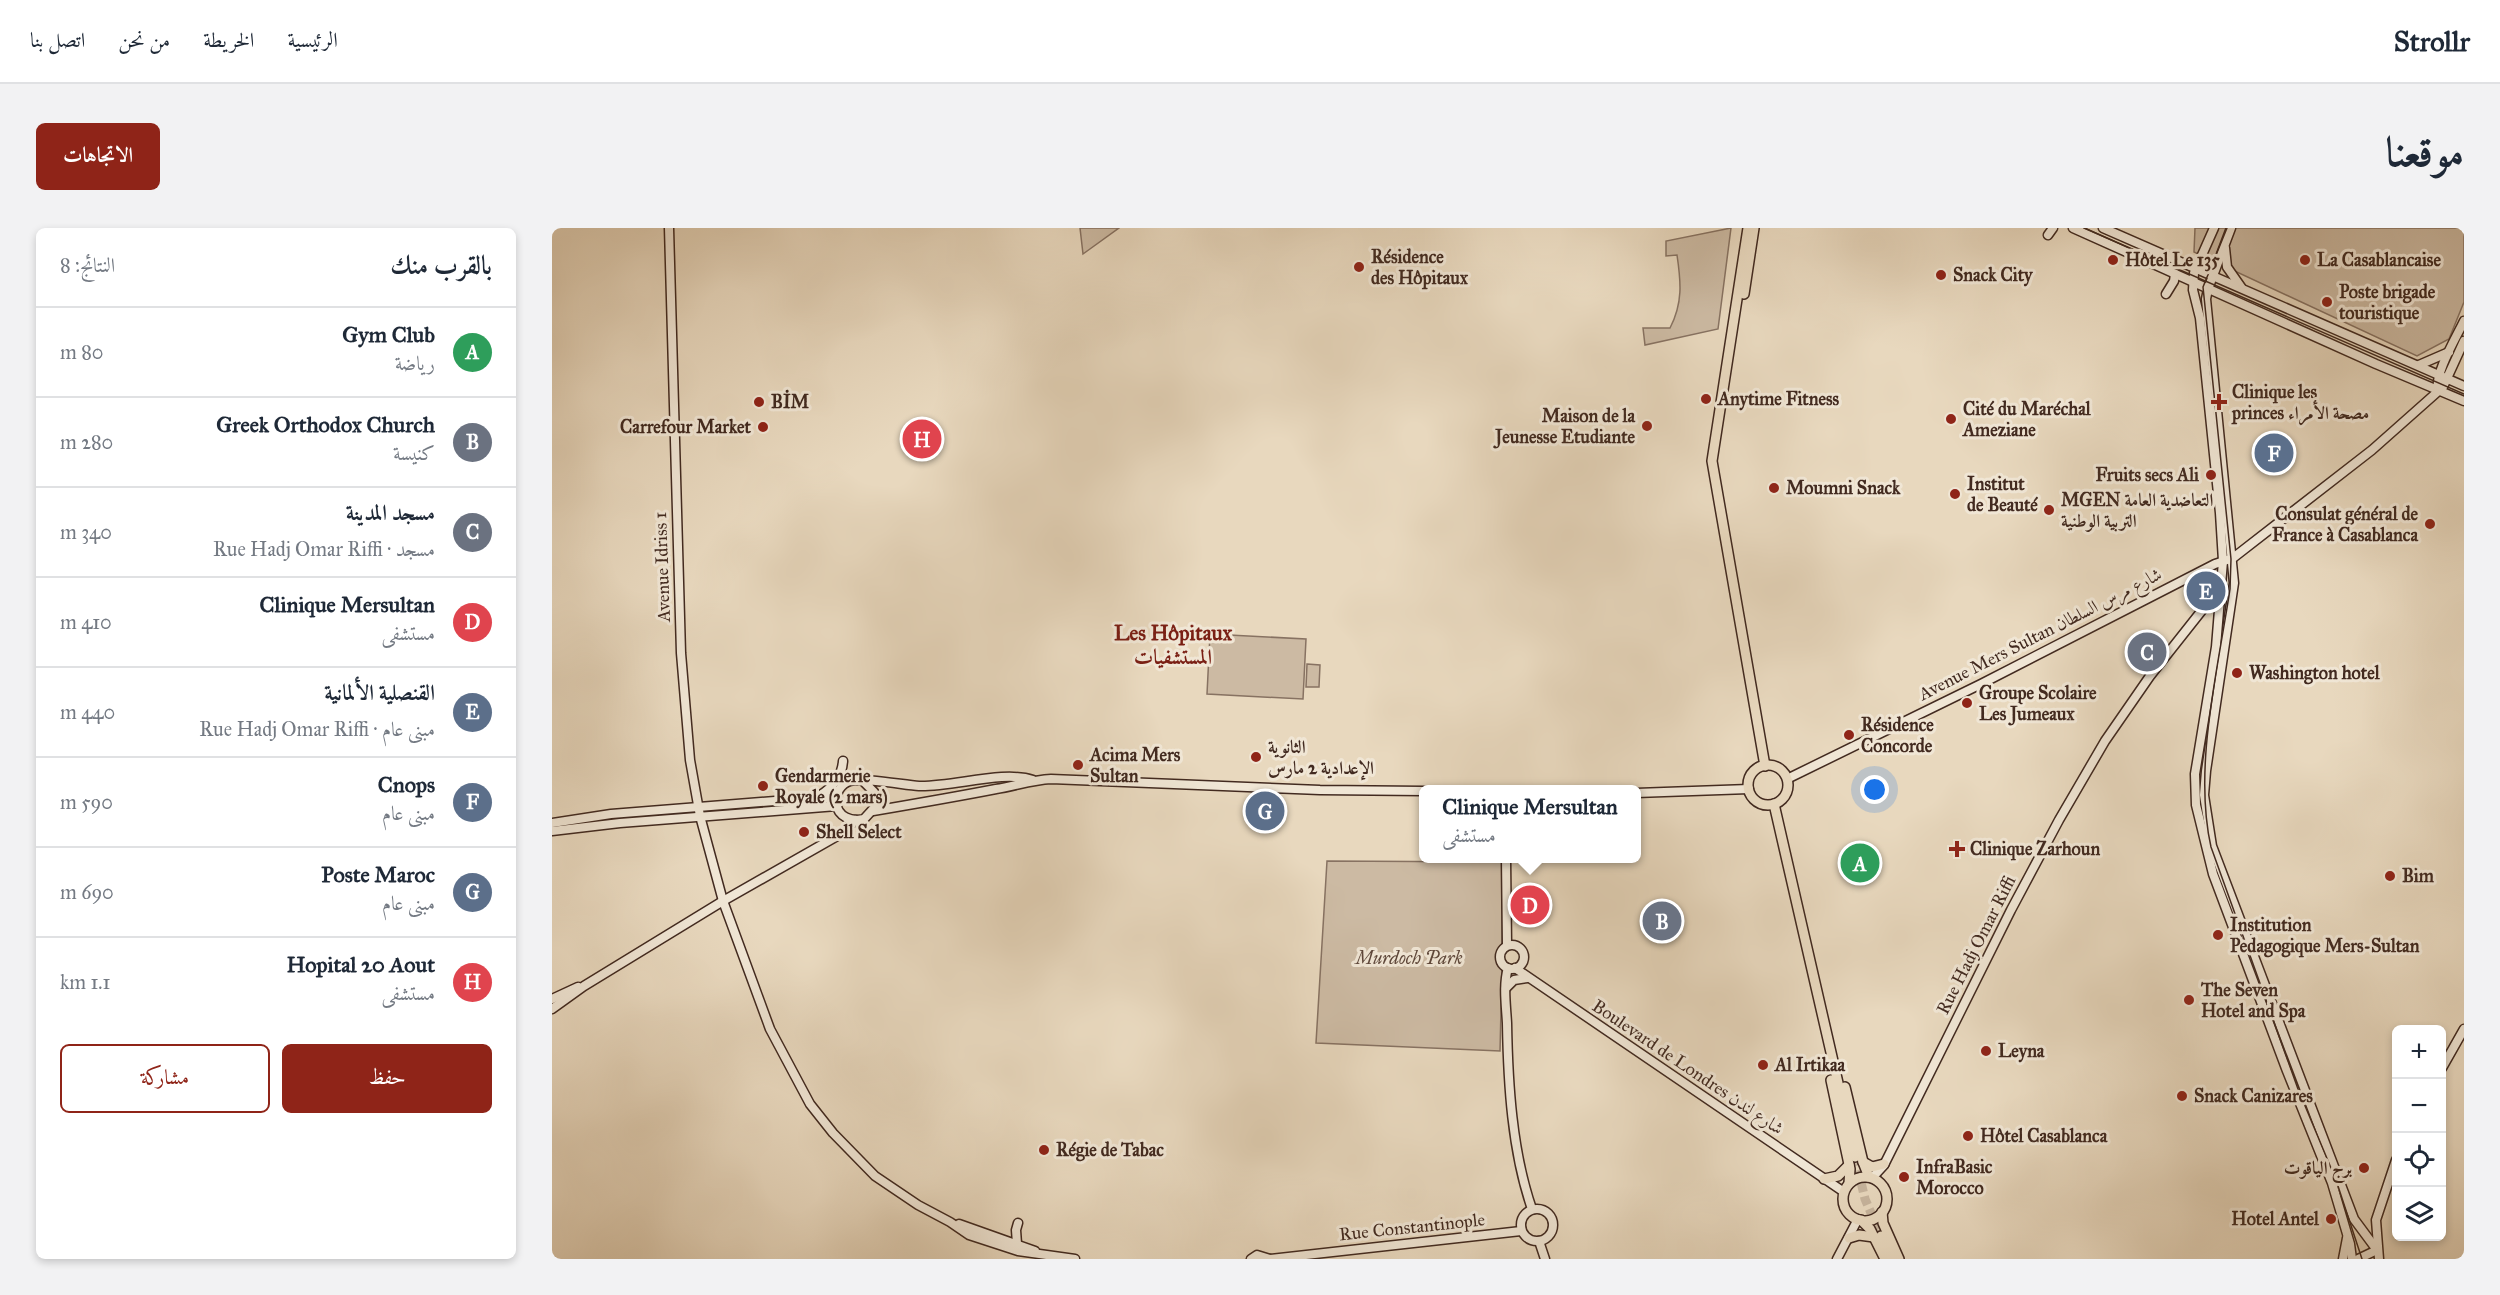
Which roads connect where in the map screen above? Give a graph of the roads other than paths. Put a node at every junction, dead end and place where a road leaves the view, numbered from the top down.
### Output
1 (669, 228) edge
2 (1742, 228) edge
3 (1748, 228) edge
4 (1754, 228) edge
5 (2073, 228) edge
6 (2103, 228) edge
7 (2214, 228) edge
8 (2231, 228) edge
9 (2225, 241) junction
10 (2196, 270) junction
11 (2175, 274) junction
12 (2212, 277) junction
13 (2193, 282) junction
14 (2208, 289) junction
15 (2249, 292) junction
16 (2166, 294) dead end
17 (1734, 316) junction
18 (2464, 321) edge
19 (2464, 341) edge
20 (2450, 352) junction
21 (2419, 365) junction
22 (2444, 377) junction
23 (2464, 386) edge
24 (2438, 391) junction
25 (2464, 401) edge
26 (2233, 558) junction
27 (2223, 561) junction
28 (2222, 584) junction
29 (843, 761) dead end
30 (1765, 766) junction
31 (1787, 779) junction
32 (1033, 780) junction
33 (863, 781) junction
34 (1749, 789) junction
35 (1419, 791) edge
36 (1641, 793) edge
37 (819, 796) junction
38 (837, 796) junction
39 (1774, 804) junction
40 (837, 806) junction
41 (698, 807) junction
42 (873, 811) junction
43 (700, 816) junction
44 (845, 817) junction
45 (856, 820) junction
46 (552, 823) edge
47 (552, 831) edge
48 (814, 848) junction
49 (1506, 863) edge
50 (723, 901) junction
51 (1507, 945) junction
52 (1512, 968) junction
53 (1814, 977) junction
54 (1527, 978) junction
55 (584, 986) junction
56 (1506, 988) junction
57 (552, 999) edge
58 (552, 1009) edge
59 (2464, 1029) edge
60 (2446, 1061) edge
61 (1855, 1161) junction
62 (1884, 1164) junction
63 (2392, 1174) edge
64 (1871, 1178) junction
65 (1824, 1179) junction
66 (1849, 1183) junction
67 (1844, 1192) junction
68 (1532, 1209) junction
69 (1882, 1212) junction
70 (1860, 1220) junction
71 (1018, 1223) dead end
72 (1521, 1231) junction
73 (2347, 1234) junction
74 (980, 1235) junction
75 (1877, 1236) junction
76 (1849, 1238) junction
77 (1539, 1241) junction
78 (1017, 1244) junction
79 (1037, 1252) junction
80 (2378, 1255) edge
81 (1075, 1259) edge
82 (1251, 1259) edge
83 (1270, 1259) edge
84 (1545, 1259) edge
85 (1838, 1259) edge
86 (1885, 1259) edge
87 (1892, 1259) edge
88 (1899, 1259) edge
89 (2343, 1259) edge
90 (2352, 1259) edge
91 (2358, 1259) edge

1 - 41 street, Avenue Idriss 1
2 - 17 main road
3 - 17 main road
4 - 17 main road
5 - 11 street
6 - 10 street
7 - 10 street
8 - 9 street
9 - 12 street
9 - 15 street
10 - 12 street
10 - 13 street
11 - 13 street
11 - 16 street
12 - 14 street
12 - 15 street
13 - 14 street
13 - 27 street
14 - 24 street
14 - 26 street
15 - 21 street
17 - 30 main road
18 - 20 street
19 - 22 street
20 - 21 street
20 - 22 street
21 - 22 street
22 - 23 street
22 - 24 street, Avenue Mers Sultan شارع مرس السلطان
24 - 25 street
24 - 26 street, Avenue Mers Sultan شارع مرس السلطان
26 - 27 street, Avenue Mers Sultan شارع مرس السلطان
26 - 80 street
27 - 28 street
27 - 31 street, Avenue Mers Sultan شارع مرس السلطان
28 - 62 street, Rue Hadj Omar Riffi
28 - 73 street
29 - 37 street
30 - 31 main road
30 - 34 main road
31 - 39 main road
32 - 33 street
32 - 35 street
32 - 42 street
33 - 38 street
33 - 42 street
34 - 36 street
34 - 39 main road
37 - 38 street
37 - 41 street
38 - 40 street
39 - 53 main road
40 - 43 street
40 - 44 street
41 - 43 street, Avenue Idriss 1
41 - 46 street
42 - 45 street
43 - 47 street
43 - 50 street, Avenue Idriss 1
44 - 45 street
44 - 48 street
45 - 48 street
48 - 50 street
49 - 51 street
50 - 55 street
50 - 74 street, Avenue Idriss 1
51 - 52 street
51 - 52 street
52 - 54 street, Boulevard de Londres شارع لندن
52 - 56 street
53 - 61 main road
53 - 61 main road
54 - 56 street
54 - 65 street, Boulevard de Londres شارع لندن
55 - 57 street
55 - 58 street
56 - 68 street
59 - 60 street
61 - 62 main road
61 - 64 main road
61 - 65 main road
61 - 66 main road
62 - 64 street, Rue Hadj Omar Riffi
63 - 80 street
64 - 66 main road
64 - 69 main road
65 - 67 street, Boulevard de Londres شارع لندن
66 - 67 main road
67 - 70 main road
68 - 72 street
68 - 77 street
69 - 70 main road
69 - 88 main road
70 - 75 main road
70 - 76 street
71 - 78 street
72 - 77 street
72 - 83 street, Rue Constantinople
73 - 89 street
73 - 90 street
74 - 78 street
74 - 79 street
75 - 76 main road
75 - 86 main road
75 - 87 main road
76 - 85 street
77 - 84 street
78 - 79 street
79 - 81 street
80 - 91 street
82 - 83 street, Rue Constantinople

